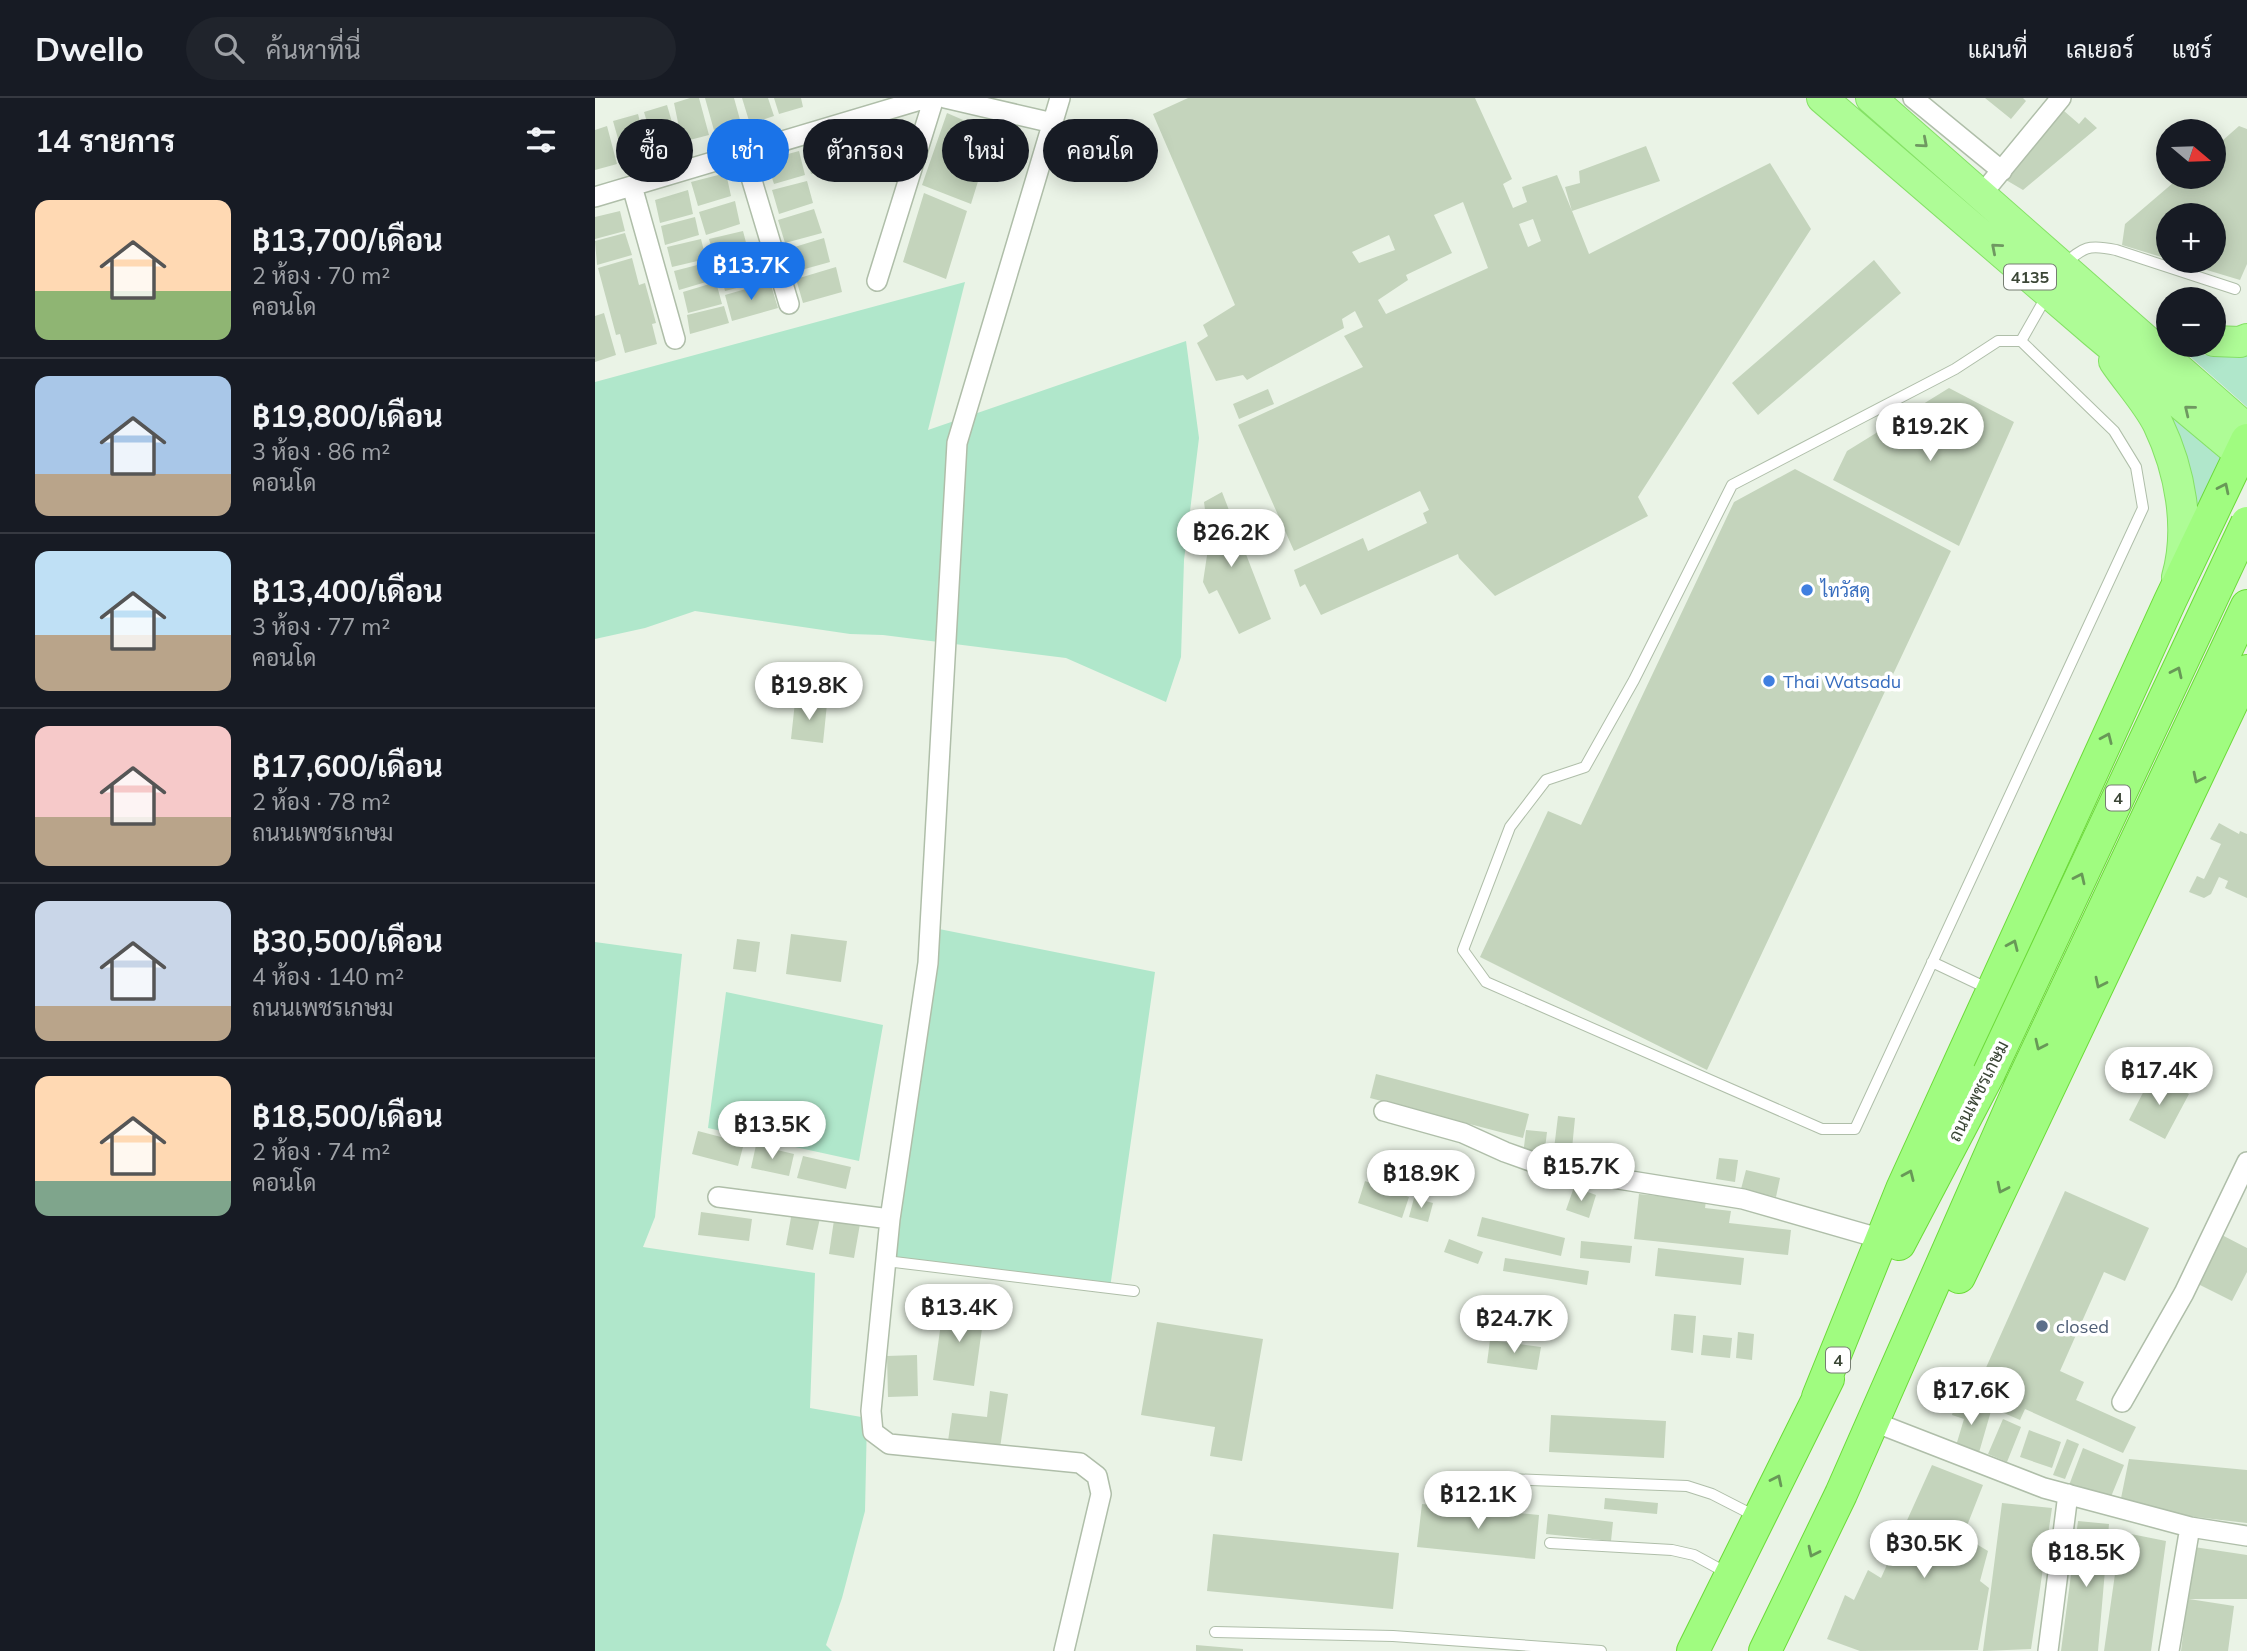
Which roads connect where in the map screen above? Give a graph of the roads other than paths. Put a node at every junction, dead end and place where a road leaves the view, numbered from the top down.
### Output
1 (927, 98) edge
2 (934, 98) edge
3 (945, 98) edge
4 (1060, 98) edge
5 (1822, 98) edge
6 (1913, 98) edge
7 (2061, 98) edge
8 (1884, 102) edge
9 (1054, 119) edge
10 (1043, 121) edge
11 (789, 140) edge
12 (1043, 156) edge
13 (707, 165) edge
14 (2002, 171) junction
15 (752, 182) edge
16 (632, 186) junction
17 (1982, 194) junction
18 (595, 197) edge
19 (2062, 265) junction
20 (877, 281) dead end
21 (2235, 289) dead end
22 (2048, 293) junction
23 (2105, 303) junction
24 (789, 304) dead end
25 (2156, 326) edge
26 (2094, 332) junction
27 (675, 339) dead end
28 (2247, 339) edge
29 (2021, 341) junction
30 (2226, 341) edge
31 (2245, 446) edge
32 (2247, 523) edge
33 (2247, 542) edge
34 (2194, 551) junction
35 (2170, 601) junction
36 (2247, 606) edge
37 (2247, 671) edge
38 (2247, 690) edge
39 (2214, 743) junction
40 (1932, 962) junction
41 (1993, 990) junction
42 (1384, 1111) dead end
43 (2247, 1162) edge
44 (718, 1198) dead end
45 (890, 1219) junction
46 (1882, 1239) junction
47 (886, 1261) junction
48 (1135, 1291) dead end
49 (1818, 1397) junction
50 (2122, 1402) dead end
51 (1887, 1427) junction
52 (1457, 1477) dead end
53 (1841, 1493) junction
54 (2068, 1494) junction
55 (1759, 1518) junction
56 (2190, 1527) junction
57 (2247, 1536) edge
58 (1550, 1543) dead end
59 (1731, 1574) junction
60 (1215, 1632) dead end
61 (1064, 1651) edge
62 (1601, 1651) edge
63 (1693, 1651) edge
64 (1766, 1651) edge
65 (2048, 1651) edge
66 (2169, 1651) edge

1 - 11 street
2 - 20 street
3 - 10 street
4 - 9 street
22 -> 5 main road, 4135
6 - 14 street
7 - 14 street
8 -> 17 main road, 4135
12 - 45 street
13 - 16 street
14 - 17 street
15 - 24 street
16 - 18 street
16 - 27 street
17 - 19 main road, 4135
19 - 21 lane
19 - 23 main road, 4135
22 - 26 main road, 4135
22 - 29 lane
23 - 25 main road
23 - 31 main road, 4135
31 -> 26 main road, 4135
26 - 35 main road
28 - 30 main road
29 - 40 lane
29 - 40 lane
34 -> 31 highway
49 -> 32 highway, ถนนเพชรเกษม / 4, bridge
33 - 34 highway
34 - 35 highway
41 -> 35 highway
36 -> 53 highway, ถนนเพชรเกษม / 4
37 - 39 highway
38 - 39 main road
39 -> 51 highway
40 - 41 lane
46 -> 41 highway
42 - 46 street
43 - 50 street
44 - 45 street
45 - 47 street
46 - 49 highway
47 - 48 lane
47 - 61 street
55 -> 49 highway, ถนนเพชรเกษม / 4
51 - 53 highway
51 - 54 street
52 - 55 lane
53 -> 64 highway, ถนนเพชรเกษม / 4
54 - 56 street
54 - 65 street
55 - 59 highway, ถนนเพชรเกษม / 4
56 - 57 street
56 - 66 street
58 - 59 lane
59 - 63 highway, ถนนเพชรเกษม / 4
60 - 62 lane

